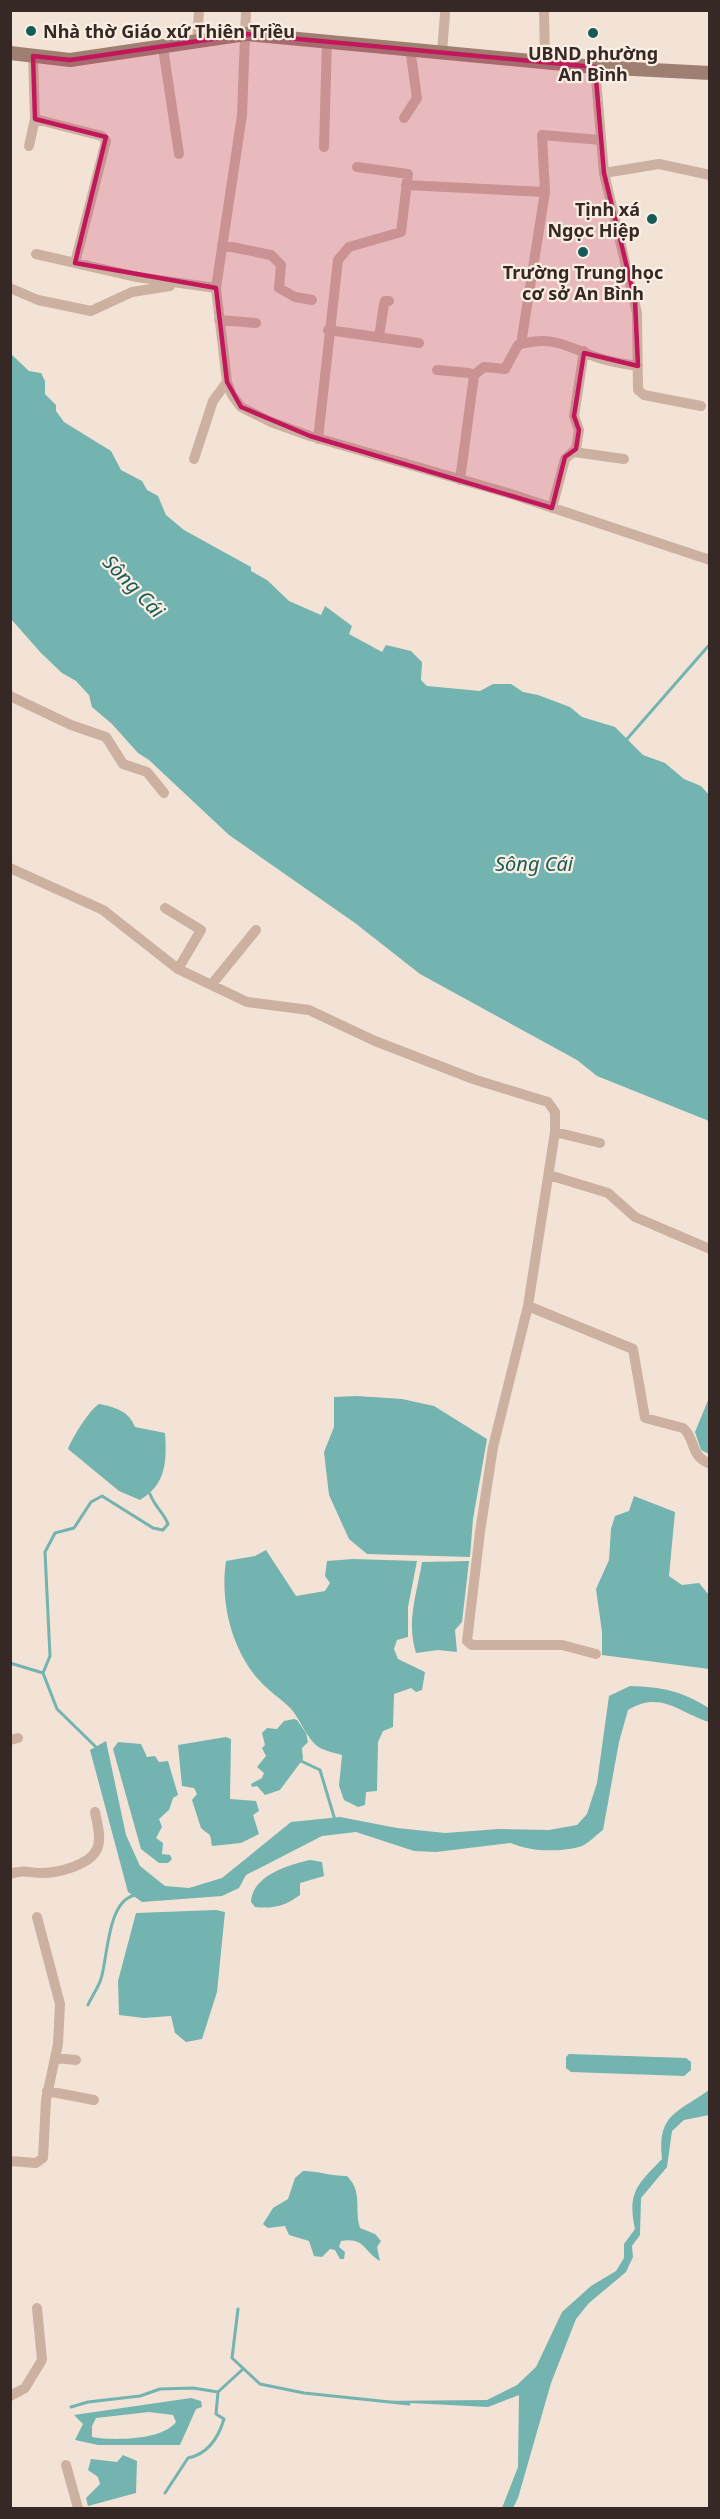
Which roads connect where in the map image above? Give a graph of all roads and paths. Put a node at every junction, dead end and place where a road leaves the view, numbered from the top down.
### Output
1 (199, 10) edge
2 (246, 10) edge
3 (544, 10) edge
4 (445, 14) dead end
5 (246, 34) junction
6 (327, 41) junction
7 (197, 42) junction
8 (163, 48) junction
9 (410, 48) junction
10 (10, 52) edge
11 (442, 52) junction
12 (33, 56) junction
13 (545, 62) junction
14 (595, 67) junction
15 (710, 73) edge
16 (404, 118) dead end
17 (35, 119) junction
18 (601, 140) junction
19 (28, 146) dead end
20 (324, 147) dead end
21 (179, 154) dead end
22 (357, 167) dead end
23 (604, 173) junction
24 (710, 174) edge
25 (406, 184) junction
26 (545, 192) junction
27 (222, 245) junction
28 (36, 254) dead end
29 (75, 263) junction
30 (182, 285) junction
31 (10, 288) edge
32 (216, 288) junction
33 (312, 300) dead end
34 (390, 301) dead end
35 (219, 321) junction
36 (256, 322) dead end
37 (328, 330) junction
38 (379, 338) junction
39 (418, 343) dead end
40 (521, 344) junction
41 (584, 351) junction
42 (638, 366) junction
43 (436, 370) dead end
44 (474, 375) junction
45 (227, 382) junction
46 (701, 406) dead end
47 (318, 439) junction
48 (574, 452) junction
49 (194, 459) dead end
50 (624, 459) dead end
51 (460, 480) junction
52 (552, 508) junction
53 (710, 560) edge
54 (10, 696) edge
55 (164, 793) dead end
56 (10, 868) edge
57 (165, 908) dead end
58 (256, 930) dead end
59 (178, 969) junction
60 (212, 984) junction
61 (555, 1132) junction
62 (600, 1143) dead end
63 (549, 1175) junction
64 (710, 1249) edge
65 (528, 1306) junction
66 (710, 1464) edge
67 (596, 1654) dead end
68 (95, 1812) dead end
69 (10, 1874) edge
70 (37, 1917) dead end
71 (55, 2058) junction
72 (76, 2060) dead end
73 (47, 2091) junction
74 (94, 2100) dead end
75 (10, 2161) edge
76 (37, 2308) dead end
77 (10, 2396) edge
78 (66, 2465) dead end
79 (78, 2508) edge

1 - 7 street
2 - 5 street
3 - 13 street
4 - 11 street
5 - 6 main road
5 - 7 main road
5 - 27 street
6 - 9 main road
6 - 20 street
7 - 8 main road
8 - 12 main road
8 - 21 street
9 - 11 main road
9 - 16 street
10 - 12 main road
11 - 13 main road
12 - 17 street
13 - 14 main road
14 - 15 main road
14 - 18 street
17 - 19 street
17 - 29 street
18 - 23 street
18 - 26 street
22 - 25 street
23 - 24 street
23 - 42 street
25 - 26 street
25 - 37 street
26 - 40 street
27 - 32 street
27 - 33 street
28 - 29 street
29 - 30 street
30 - 31 street
30 - 32 street
32 - 35 street
34 - 38 street
35 - 36 street
35 - 45 street
37 - 38 street
37 - 47 street
38 - 39 street
40 - 41 street
40 - 44 street
41 - 42 street
41 - 48 street
42 - 46 street
43 - 44 street
44 - 51 street
45 - 47 street
45 - 49 street
47 - 51 street
48 - 50 street
48 - 52 street
51 - 52 street
52 - 53 street
54 - 55 street
56 - 59 street
57 - 59 street
58 - 60 street
59 - 60 street
60 - 61 street
61 - 62 street
61 - 63 street
63 - 64 street
63 - 65 street
65 - 66 street
65 - 67 street
68 - 69 street
70 - 71 street
71 - 72 street
71 - 73 street
73 - 74 street
73 - 75 street
76 - 77 street
78 - 79 street

